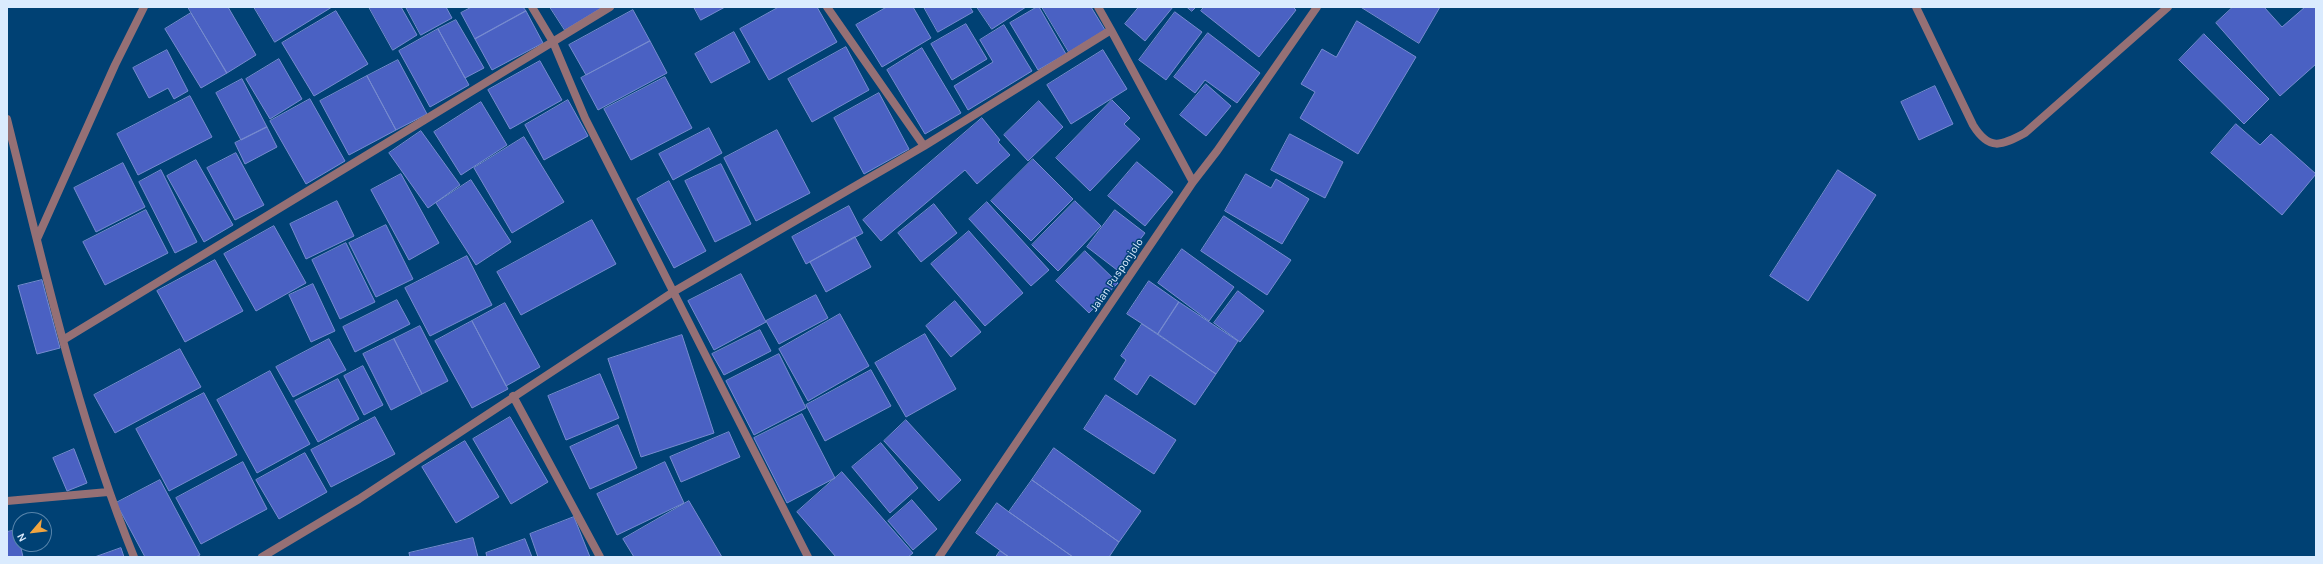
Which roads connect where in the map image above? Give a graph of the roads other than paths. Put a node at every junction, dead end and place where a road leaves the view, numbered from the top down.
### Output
1 (144, 7) edge
2 (532, 7) edge
3 (610, 7) edge
4 (827, 7) edge
5 (1098, 7) edge
6 (1317, 7) edge
7 (1916, 7) edge
8 (2168, 7) edge
9 (1111, 30) junction
10 (553, 42) junction
11 (7, 119) edge
12 (924, 146) junction
13 (1193, 182) junction
14 (37, 239) junction
15 (673, 292) junction
16 (63, 340) junction
17 (513, 396) junction
18 (108, 492) junction
19 (7, 501) edge
20 (134, 557) edge
21 (262, 557) edge
22 (600, 557) edge
23 (808, 557) edge
24 (939, 557) edge

1 - 14 street
2 - 10 street
3 - 10 street
4 - 12 street
5 - 9 street
6 - 13 street, Jalan Pusponjolo
7 - 8 street
9 - 12 street
9 - 13 street
10 - 15 street
10 - 16 street
11 - 14 street
12 - 15 street
13 - 24 street, Jalan Pusponjolo
14 - 16 street
15 - 17 street
15 - 23 street
16 - 18 street
17 - 21 street
17 - 22 street
18 - 19 street
18 - 20 street

